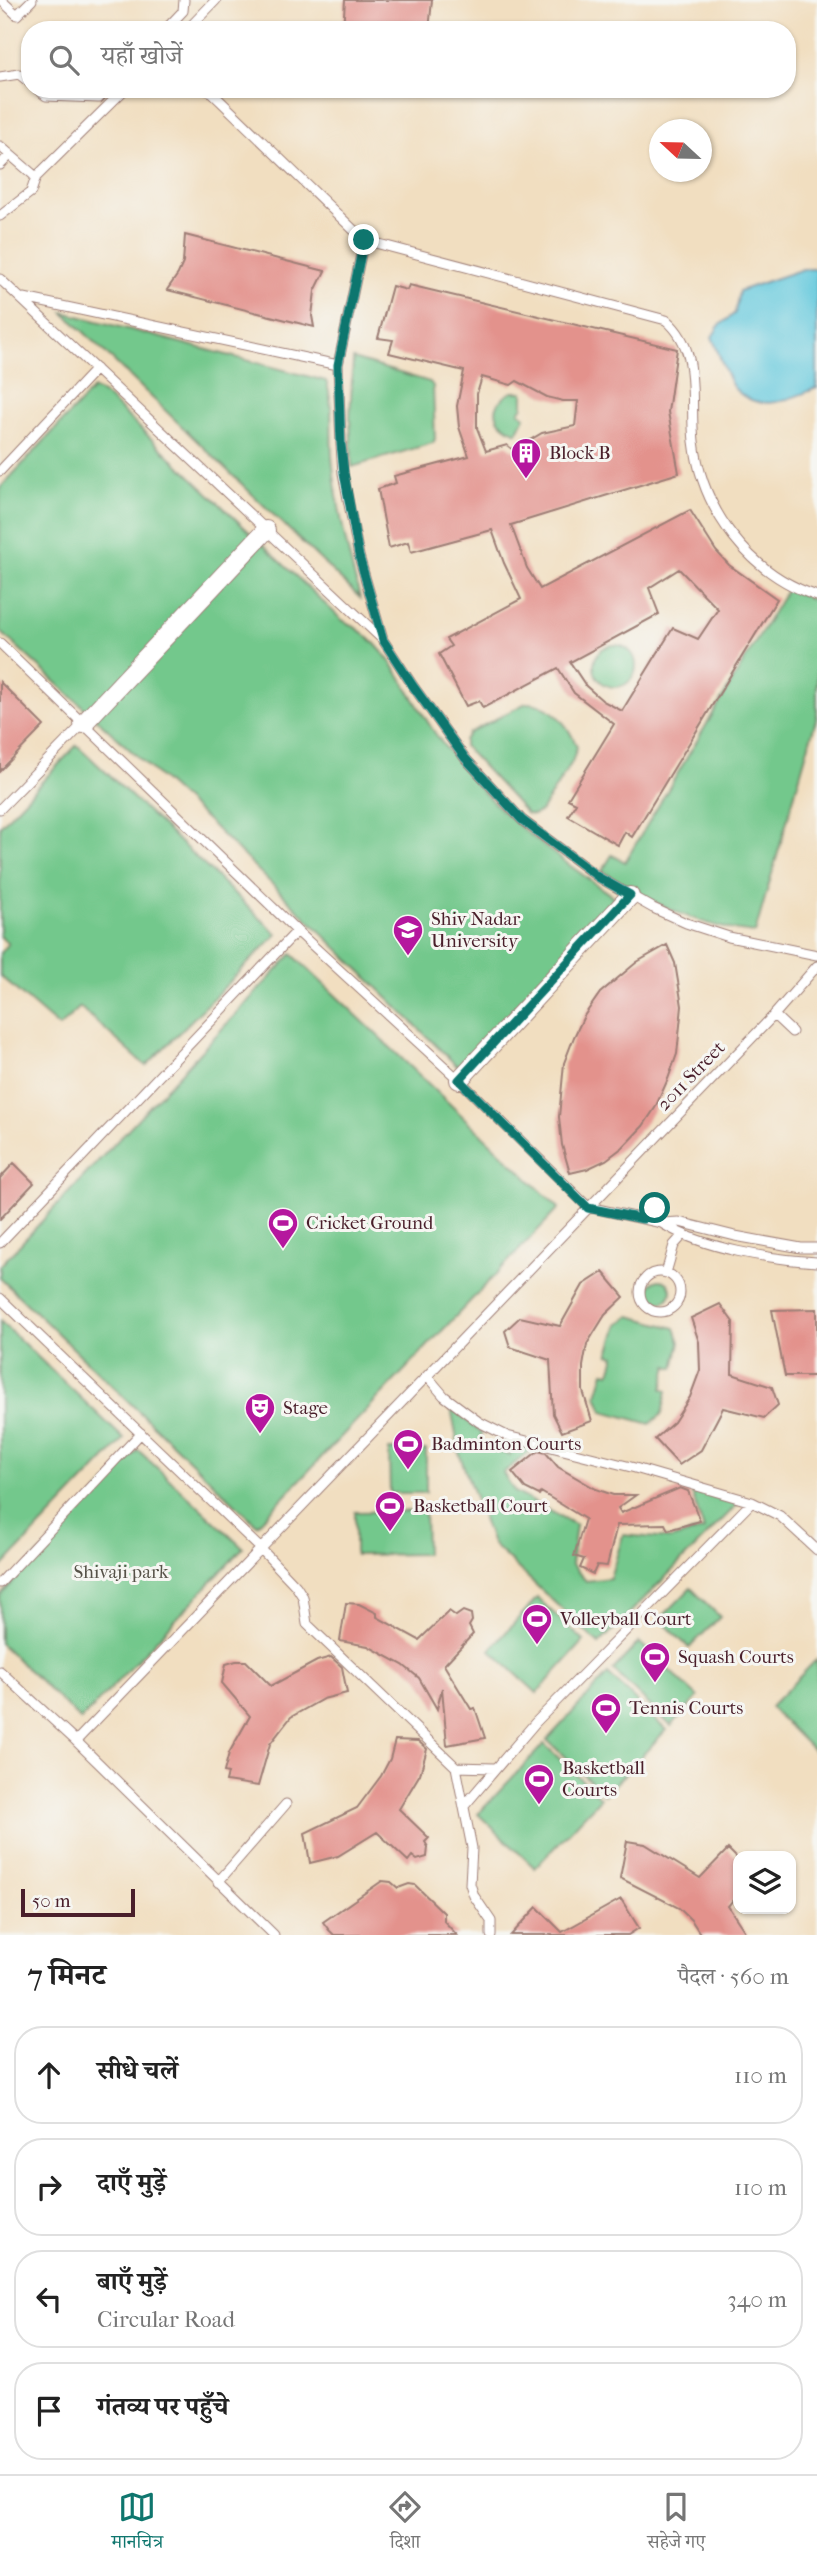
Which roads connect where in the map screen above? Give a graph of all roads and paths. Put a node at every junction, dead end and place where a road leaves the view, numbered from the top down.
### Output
1 (1, 0) edge
2 (32, 0) edge
3 (184, 0) edge
4 (216, 0) edge
5 (174, 21) edge
6 (196, 21) edge
7 (21, 76) edge
8 (0, 77) edge
9 (116, 98) edge
10 (217, 98) edge
11 (0, 146) edge
12 (10, 155) junction
13 (0, 165) edge
14 (36, 177) junction
15 (0, 216) edge
16 (364, 240) junction
17 (0, 279) edge
18 (22, 298) junction
19 (338, 365) junction
20 (96, 369) junction
21 (0, 471) edge
22 (266, 530) junction
23 (817, 596) edge
24 (383, 640) junction
25 (0, 643) edge
26 (83, 724) junction
27 (0, 809) edge
28 (630, 895) junction
29 (297, 931) junction
30 (817, 955) edge
31 (817, 965) edge
32 (774, 1015) junction
33 (792, 1032) dead end
34 (459, 1080) junction
35 (588, 1208) junction
36 (655, 1208) dead end
37 (643, 1219) junction
38 (662, 1223) junction
39 (683, 1235) junction
40 (0, 1243) edge
41 (817, 1248) edge
42 (817, 1262) edge
43 (666, 1273) junction
44 (0, 1298) edge
45 (426, 1376) junction
46 (141, 1433) junction
47 (752, 1502) junction
48 (260, 1548) junction
49 (817, 1550) edge
50 (0, 1583) edge
51 (0, 1671) edge
52 (76, 1741) junction
53 (456, 1767) junction
54 (494, 1768) junction
55 (286, 1804) dead end
56 (465, 1805) junction
57 (218, 1882) junction
58 (274, 1935) edge
59 (491, 1935) edge

1 - 2 lane
3 - 5 lane
4 - 6 lane
7 - 8 lane
9 - 14 lane
10 - 16 lane
11 - 12 lane
12 - 13 lane
12 - 14 lane
14 - 15 lane
16 - 19 lane
16 - 23 lane
17 - 18 lane
18 - 19 lane
18 - 20 lane
19 - 24 lane
20 - 21 lane
20 - 22 lane
22 - 24 lane
22 - 26 street
24 - 28 lane
25 - 26 lane
26 - 27 lane
26 - 29 lane
28 - 30 lane
28 - 34 street
29 - 34 lane
29 - 40 lane
31 - 32 lane, 2011 Street
32 - 33 lane
32 - 35 lane, 2011 Street
34 - 35 lane
35 - 37 lane
35 - 45 lane, 2011 Street
36 - 37 lane
37 - 38 lane
38 - 39 lane
38 - 41 lane
39 - 42 lane
39 - 43 lane
43 - 43 lane
44 - 46 lane
45 - 47 lane
45 - 48 lane, 2011 Street
46 - 48 lane
46 - 50 lane
47 - 49 lane
47 - 54 lane
48 - 52 lane, 2011 Street
48 - 53 lane
51 - 52 lane
52 - 57 lane
53 - 54 lane
53 - 56 lane
54 - 56 lane
55 - 57 lane
56 - 59 lane
57 - 58 lane

